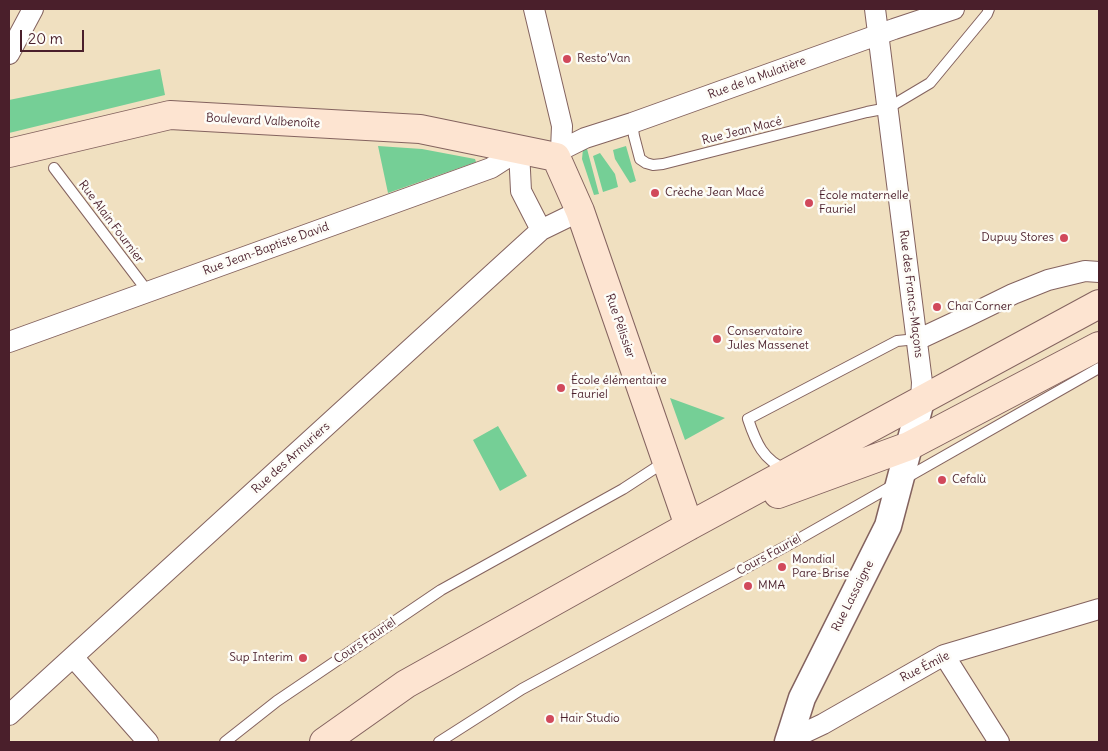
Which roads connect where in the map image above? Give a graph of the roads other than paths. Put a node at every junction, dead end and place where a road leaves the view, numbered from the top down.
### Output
1 (33, 9) edge
2 (534, 9) edge
3 (875, 9) edge
4 (954, 9) edge
5 (989, 9) edge
6 (878, 34) junction
7 (9, 54) edge
8 (888, 108) junction
9 (632, 123) junction
10 (519, 150) junction
11 (9, 153) edge
12 (559, 154) junction
13 (54, 168) dead end
14 (580, 211) junction
15 (541, 230) junction
16 (1099, 272) edge
17 (146, 292) junction
18 (1099, 304) edge
19 (917, 340) junction
20 (9, 342) edge
21 (1099, 346) edge
22 (1099, 368) edge
23 (921, 401) junction
24 (909, 446) junction
25 (666, 460) junction
26 (791, 471) junction
27 (900, 481) junction
28 (689, 526) junction
29 (1099, 609) edge
30 (944, 656) junction
31 (73, 657) junction
32 (9, 715) edge
33 (789, 741) edge
34 (148, 742) edge
35 (225, 742) edge
36 (324, 742) edge
37 (439, 742) edge
38 (999, 742) edge

1 - 7 street
2 - 12 street
3 - 6 street, Rue des Francs-Maçons
4 - 6 street, Rue de la Mulatière
5 - 8 lane
6 - 8 street, Rue des Francs-Maçons
6 - 9 street, Rue de la Mulatière
8 - 9 lane, Rue Jean Macé
8 - 19 street, Rue des Francs-Maçons
9 - 12 street, Rue de la Mulatière
10 - 11 main road, Boulevard Valbenoîte
10 - 12 main road, Boulevard Valbenoîte
10 - 15 street
10 - 17 street, Rue Jean-Baptiste David
12 - 14 main road, Rue Pélissier
13 - 17 lane, Rue Alain Fournier
14 - 15 street, Rue des Armuriers
14 - 25 main road, Rue Pélissier
15 - 31 street, Rue des Armuriers
16 - 19 street
17 - 20 street, Rue Jean-Baptiste David
18 - 23 main road
19 - 23 street, Rue des Francs-Maçons
19 - 26 lane
21 - 24 main road
22 - 27 lane, Cours Fauriel
23 - 24 street
23 - 26 main road
24 - 27 street, Rue Lassaigne
24 - 28 main road
25 - 28 main road, Rue Pélissier
25 - 35 lane, Cours Fauriel
26 - 28 main road
27 - 33 street, Rue Lassaigne
27 - 37 lane, Cours Fauriel
28 - 36 main road
29 - 30 street, Rue Émile
30 - 33 street, Rue Émile
30 - 38 street
31 - 32 street, Rue des Armuriers
31 - 34 street

